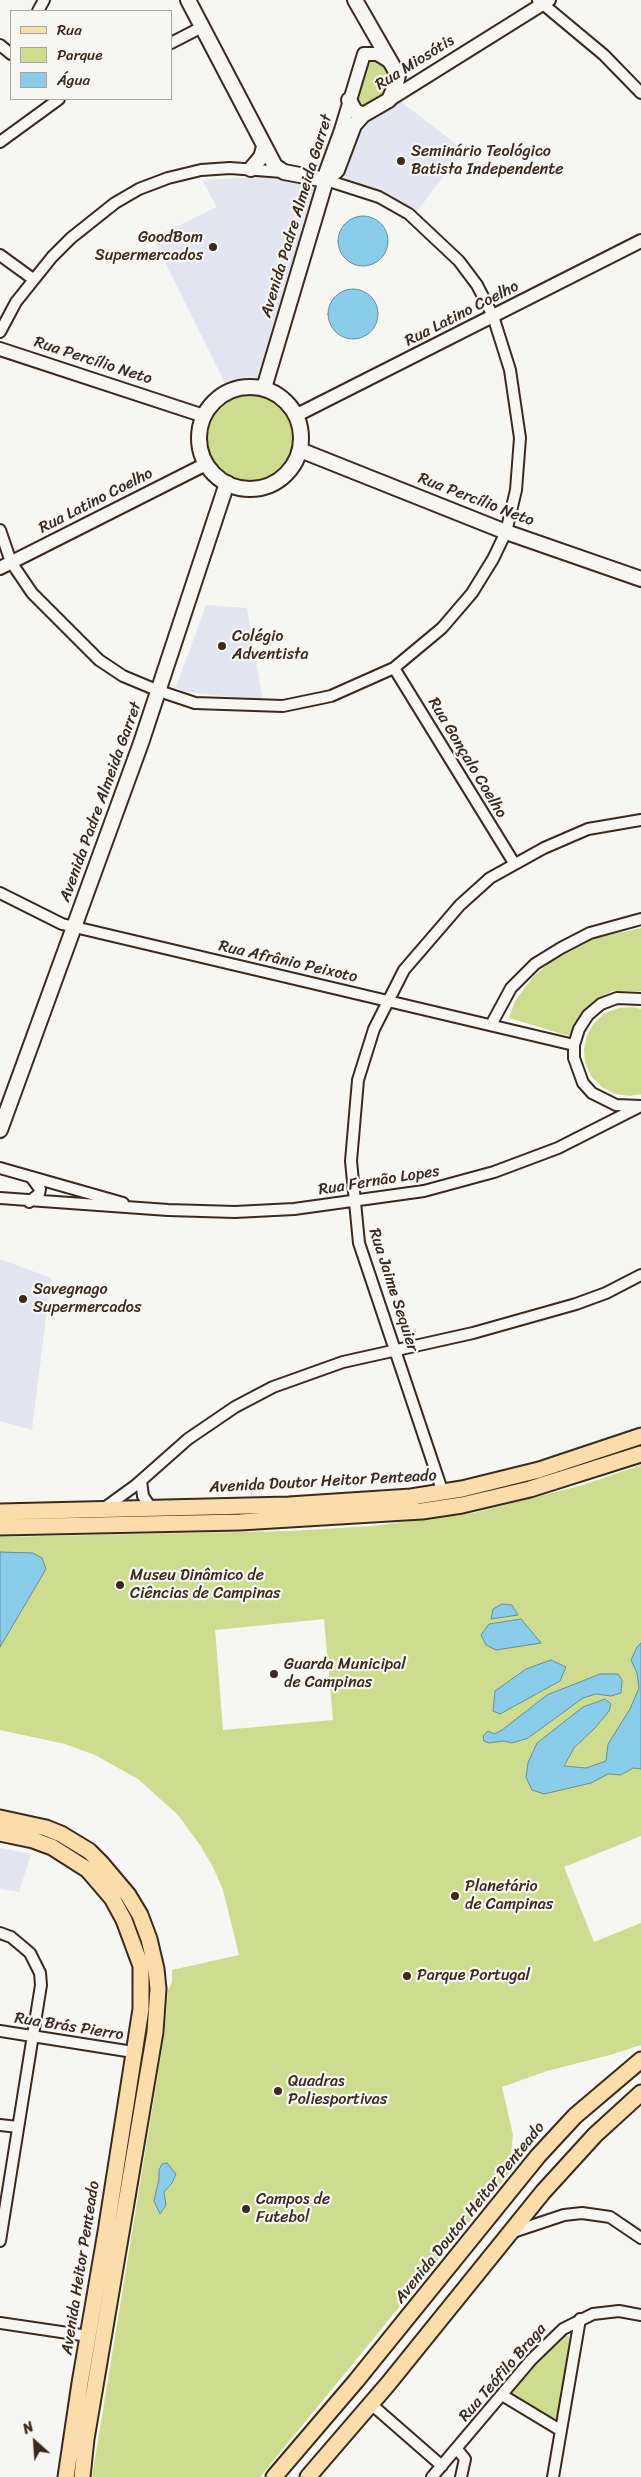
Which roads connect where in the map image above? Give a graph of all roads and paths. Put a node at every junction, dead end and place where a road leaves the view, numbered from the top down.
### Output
1 (188, 0) edge
2 (355, 0) edge
3 (543, 1) edge
4 (202, 27) junction
5 (172, 42) edge
6 (0, 45) edge
7 (10, 53) edge
8 (390, 62) junction
9 (398, 75) junction
10 (415, 83) junction
11 (641, 93) edge
12 (59, 100) edge
13 (349, 100) junction
14 (388, 100) junction
15 (363, 115) junction
16 (0, 142) edge
17 (264, 147) junction
18 (251, 169) junction
19 (284, 172) junction
20 (326, 180) junction
21 (641, 242) edge
22 (0, 255) edge
23 (33, 279) junction
24 (493, 316) junction
25 (0, 332) edge
26 (0, 349) edge
27 (264, 388) junction
28 (204, 416) junction
29 (297, 416) junction
30 (300, 450) junction
31 (206, 464) junction
32 (227, 484) junction
33 (0, 530) edge
34 (506, 532) junction
35 (6, 565) edge
36 (641, 579) edge
37 (394, 668) junction
38 (159, 692) junction
39 (641, 820) edge
40 (514, 863) junction
41 (0, 894) edge
42 (641, 918) edge
43 (75, 927) junction
44 (641, 999) edge
45 (388, 1001) junction
46 (491, 1025) junction
47 (574, 1045) junction
48 (641, 1106) edge
49 (0, 1130) edge
50 (0, 1168) edge
51 (31, 1177) junction
52 (62, 1186) junction
53 (0, 1198) edge
54 (354, 1201) junction
55 (29, 1202) junction
56 (58, 1203) junction
57 (136, 1207) junction
58 (641, 1276) edge
59 (396, 1349) junction
60 (641, 1436) edge
61 (641, 1454) edge
62 (141, 1481) junction
63 (443, 1493) junction
64 (151, 1508) junction
65 (103, 1509) junction
66 (0, 1512) edge
67 (0, 1528) edge
68 (0, 1818) edge
69 (0, 1833) edge
70 (0, 1933) edge
71 (0, 2031) edge
72 (33, 2036) junction
73 (132, 2058) junction
74 (641, 2060) edge
75 (641, 2093) edge
76 (0, 2125) edge
77 (18, 2128) junction
78 (521, 2178) junction
79 (543, 2192) junction
80 (1, 2222) edge
81 (641, 2238) edge
82 (0, 2240) edge
83 (499, 2247) junction
84 (641, 2315) edge
85 (580, 2319) junction
86 (0, 2323) edge
87 (88, 2336) junction
88 (502, 2395) junction
89 (371, 2404) junction
90 (560, 2430) junction
91 (457, 2449) junction
92 (442, 2466) junction
93 (66, 2477) edge
94 (82, 2477) edge
95 (274, 2477) edge
96 (308, 2477) edge
97 (432, 2477) edge
98 (461, 2477) edge
99 (553, 2477) edge

1 - 4 main road
2 - 8 main road
3 - 10 street, Rua Miosótis
3 - 11 street
4 - 5 street
4 - 17 main road
6 - 7 street
8 - 9 main road
8 - 13 street, Avenida Padre Almeida Garret
9 - 10 street
9 - 14 main road
10 - 14 street, Rua Miosótis
12 - 16 street
13 - 15 main road
13 - 20 street, Avenida Padre Almeida Garret
14 - 15 main road, Rua Miosótis
15 - 20 main road, Rua Miosótis
17 - 18 main road
17 - 19 main road
18 - 19 street
18 - 23 street
19 - 20 main road
20 - 24 street
20 - 27 main road, Avenida Padre Almeida Garret
21 - 24 street, Rua Latino Coelho
22 - 23 street
23 - 25 street
24 - 29 street, Rua Latino Coelho
24 - 34 street
26 - 28 street, Rua Percílio Neto
27 - 28 main road
27 - 29 main road
28 - 31 main road
29 - 30 main road
30 - 32 main road
30 - 34 main road, Rua Percílio Neto
31 - 32 main road
31 - 35 street, Rua Latino Coelho
32 - 38 main road, Avenida Padre Almeida Garret
33 - 35 street
34 - 36 main road, Rua Percílio Neto
34 - 37 street
35 - 38 street
37 - 38 street
37 - 40 street, Rua Gonçalo Coelho
38 - 43 main road, Avenida Padre Almeida Garret
39 - 40 street, Rua Jaime Sequier
40 - 45 street, Rua Jaime Sequier
41 - 43 street, Rua Afrânio Peixoto
42 - 46 street
43 - 45 street, Rua Afrânio Peixoto
43 - 49 main road, Avenida Padre Almeida Garret
44 - 47 street
45 - 46 street, Rua Afrânio Peixoto
45 - 54 street, Rua Jaime Sequier
46 - 47 street, Rua Afrânio Peixoto
47 - 48 street
48 - 54 street, Rua Fernão Lopes
50 - 51 street, Rua Fernão Lopes
51 - 52 street, Rua Fernão Lopes
51 - 55 street
52 - 56 street
52 - 57 street, Rua Fernão Lopes
53 - 55 street, Rua Fernão Lopes
54 - 57 street, Rua Fernão Lopes
54 - 59 street, Rua Jaime Sequier
55 - 56 street, Rua Fernão Lopes
56 - 57 street, Rua Fernão Lopes
58 - 59 street
59 - 62 street
59 - 63 street, Rua Jaime Sequier
60 - 63 main road, Avenida Doutor Heitor Penteado
61 - 67 main road, Avenida Doutor Heitor Penteado
62 - 64 street
62 - 65 street
63 - 64 main road, Avenida Doutor Heitor Penteado
64 - 65 main road, Avenida Doutor Heitor Penteado
65 - 66 main road, Avenida Doutor Heitor Penteado
68 - 94 main road, Avenida Heitor Penteado
69 - 73 main road
70 - 72 street
71 - 72 street, Rua Brás Pierro
72 - 73 street, Rua Brás Pierro
72 - 77 street
73 - 87 main road, Avenida Heitor Penteado
74 - 78 main road, Avenida Doutor Heitor Penteado
75 - 79 main road
76 - 77 street
77 - 80 street
78 - 79 main road
78 - 95 main road, Avenida Doutor Heitor Penteado
79 - 83 main road
80 - 82 street
81 - 83 street
83 - 89 main road
84 - 85 street, Rua Teófilo Braga
85 - 88 street, Rua Teófilo Braga
85 - 90 street
86 - 87 street
87 - 93 main road, Avenida Heitor Penteado
88 - 90 street
88 - 91 street, Rua Teófilo Braga
89 - 92 street
89 - 96 main road
90 - 99 street
91 - 92 street, Rua Teófilo Braga
91 - 98 street
92 - 97 street, Rua Teófilo Braga

